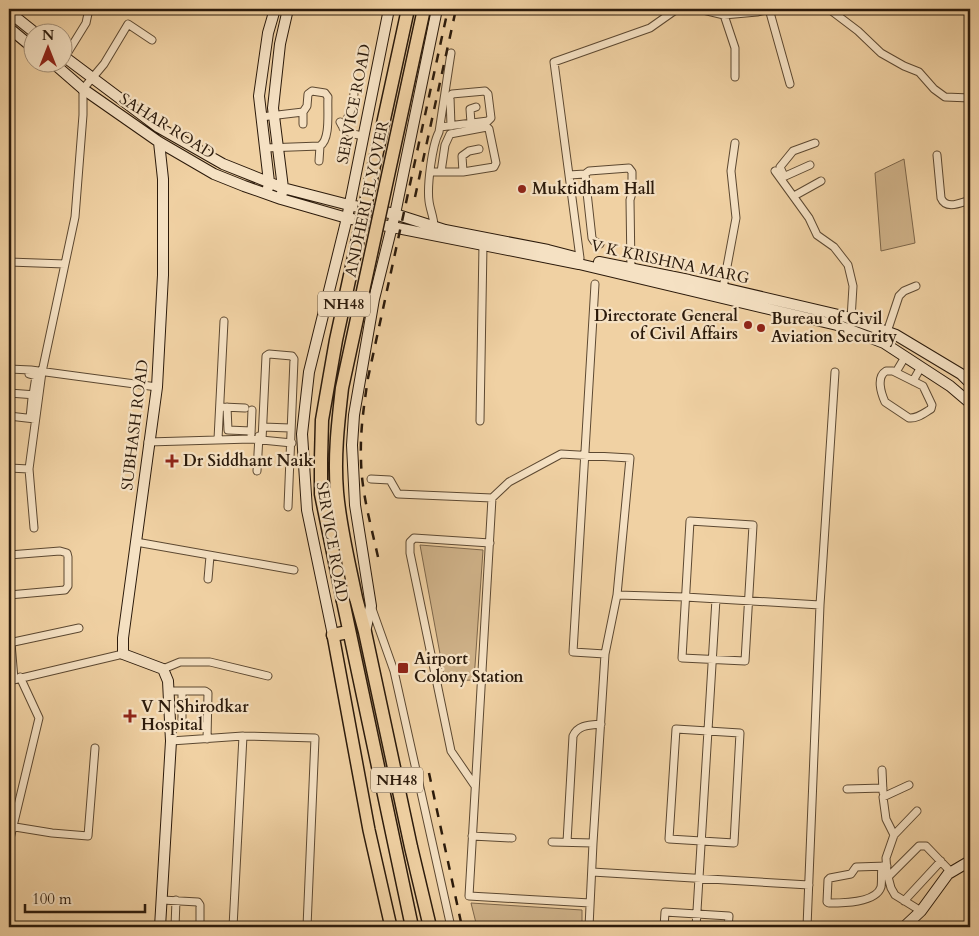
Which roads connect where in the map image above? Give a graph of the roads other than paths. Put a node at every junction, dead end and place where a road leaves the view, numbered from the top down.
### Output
1 (88, 9) edge
2 (275, 9) edge
3 (288, 9) edge
4 (389, 9) edge
5 (408, 9) edge
6 (424, 9) edge
7 (437, 9) edge
8 (677, 9) edge
9 (700, 9) edge
10 (770, 9) edge
11 (830, 9) edge
12 (9, 12) edge
13 (724, 15) junction
14 (22, 22) edge
15 (9, 28) edge
16 (22, 39) edge
17 (152, 40) dead end
18 (72, 44) edge
19 (451, 53) dead end
20 (72, 62) edge
21 (263, 62) junction
22 (277, 64) junction
23 (64, 72) edge
24 (735, 77) dead end
25 (93, 78) junction
26 (790, 84) dead end
27 (84, 89) junction
28 (354, 94) dead end
29 (970, 98) edge
30 (476, 107) dead end
31 (303, 112) junction
32 (275, 116) junction
33 (261, 117) junction
34 (471, 123) junction
35 (303, 124) dead end
36 (451, 126) junction
37 (440, 128) junction
38 (166, 132) junction
39 (363, 136) junction
40 (159, 142) junction
41 (735, 143) dead end
42 (815, 143) dead end
43 (320, 146) junction
44 (279, 147) junction
45 (265, 148) junction
46 (479, 149) dead end
47 (937, 155) dead end
48 (318, 161) dead end
49 (810, 164) dead end
50 (431, 172) junction
51 (441, 172) junction
52 (463, 172) junction
53 (585, 174) junction
54 (780, 174) junction
55 (569, 175) junction
56 (821, 181) dead end
57 (269, 182) junction
58 (283, 188) junction
59 (266, 194) junction
60 (794, 196) junction
61 (281, 199) junction
62 (970, 200) edge
63 (349, 206) junction
64 (395, 214) junction
65 (347, 218) junction
66 (434, 227) junction
67 (392, 228) junction
68 (600, 244) dead end
69 (483, 245) junction
70 (579, 261) junction
71 (9, 262) edge
72 (65, 264) junction
73 (631, 268) junction
74 (595, 284) dead end
75 (916, 286) dead end
76 (723, 288) junction
77 (850, 319) junction
78 (224, 321) dead end
79 (887, 332) junction
80 (265, 351) dead end
81 (905, 357) junction
82 (921, 367) junction
83 (9, 370) edge
84 (31, 372) junction
85 (42, 372) junction
86 (835, 372) dead end
87 (896, 372) junction
88 (913, 381) junction
89 (970, 382) edge
90 (157, 387) junction
91 (9, 395) edge
92 (36, 397) junction
93 (970, 403) edge
94 (223, 410) junction
95 (9, 416) edge
96 (9, 420) edge
97 (34, 420) junction
98 (480, 421) dead end
99 (219, 425) junction
100 (263, 427) junction
101 (230, 428) junction
102 (290, 428) junction
103 (251, 431) junction
104 (218, 439) junction
105 (232, 439) junction
106 (251, 439) junction
107 (261, 440) junction
108 (148, 442) junction
109 (291, 443) junction
110 (585, 455) junction
111 (9, 468) edge
112 (28, 469) junction
113 (257, 472) dead end
114 (371, 479) dead end
115 (492, 498) junction
116 (288, 507) dead end
117 (34, 528) dead end
118 (136, 542) junction
119 (490, 543) junction
120 (9, 555) edge
121 (210, 556) junction
122 (294, 570) dead end
123 (208, 579) dead end
124 (9, 595) edge
125 (617, 595) junction
126 (685, 597) junction
127 (716, 598) junction
128 (749, 600) junction
129 (820, 605) junction
130 (371, 606) junction
131 (79, 628) dead end
132 (348, 632) junction
133 (366, 632) junction
134 (333, 635) junction
135 (10, 643) edge
136 (123, 654) junction
137 (605, 654) junction
138 (712, 659) junction
139 (163, 669) junction
140 (268, 676) dead end
141 (14, 679) edge
142 (168, 686) junction
143 (182, 691) junction
144 (601, 724) junction
145 (207, 726) junction
146 (708, 731) junction
147 (970, 733) edge
148 (243, 736) junction
149 (207, 738) junction
150 (970, 738) edge
151 (171, 741) junction
152 (95, 748) dead end
153 (882, 770) dead end
154 (910, 785) dead end
155 (475, 786) junction
156 (883, 788) junction
157 (847, 789) dead end
158 (883, 797) junction
159 (917, 811) dead end
160 (11, 826) edge
161 (894, 835) junction
162 (472, 836) junction
163 (512, 838) dead end
164 (701, 841) junction
165 (552, 842) dead end
166 (567, 842) junction
167 (9, 843) edge
168 (594, 843) junction
169 (970, 860) edge
170 (941, 861) junction
171 (884, 866) junction
172 (592, 872) junction
173 (951, 872) junction
174 (888, 877) junction
175 (699, 878) junction
176 (809, 885) junction
177 (162, 900) junction
178 (176, 900) junction
179 (904, 900) junction
180 (590, 904) junction
181 (921, 911) junction
182 (697, 914) junction
183 (160, 927) edge
184 (175, 927) edge
185 (200, 927) edge
186 (233, 927) edge
187 (307, 927) edge
188 (391, 927) edge
189 (412, 927) edge
190 (430, 927) edge
191 (450, 927) edge
192 (588, 927) edge
193 (664, 927) edge
194 (696, 927) edge
195 (728, 927) edge
196 (807, 927) edge
197 (904, 927) edge

1 - 18 street
2 - 21 street
3 - 22 street
4 - 39 street, SERVICE ROAD
5 - 132 highway, ANDHERI FLYOVER / NH48, bridge
6 - 133 highway, ANDHERI FLYOVER / NH48, bridge
7 - 64 street
8 - 55 street
9 - 13 street
10 - 13 street
10 - 26 street
11 - 29 street
12 - 14 street
13 - 24 street
15 - 16 street
17 - 25 street
19 - 37 street
20 - 25 street, SAHAR ROAD
21 - 22 street
21 - 33 street
22 - 32 street
23 - 27 street, SAHAR ROAD
25 - 27 street
25 - 38 street, SAHAR ROAD
27 - 40 street, SAHAR ROAD
27 - 72 street
28 - 39 street
30 - 34 street
31 - 32 street
31 - 35 street
31 - 43 street
32 - 33 street
32 - 44 street
33 - 45 street
34 - 36 street
34 - 36 street
36 - 37 street
37 - 50 street
38 - 40 street
38 - 57 street, SAHAR ROAD
39 - 63 street, SERVICE ROAD
40 - 59 street, SAHAR ROAD
40 - 90 street, SUBHASH ROAD
41 - 76 street
42 - 54 street
43 - 44 street
43 - 48 street
44 - 45 street
44 - 58 street
45 - 57 street
46 - 52 street
47 - 62 street
49 - 54 street
50 - 51 street
50 - 66 street
51 - 52 street
51 - 52 street
53 - 55 street
53 - 68 street
53 - 73 street
54 - 60 street
55 - 70 street
56 - 60 street
57 - 58 street, SAHAR ROAD
57 - 59 street
58 - 61 street
58 - 63 street, SAHAR ROAD
59 - 61 street, SAHAR ROAD
60 - 77 street
61 - 65 street, SAHAR ROAD
63 - 64 street, V K KRISHNA MARG
63 - 65 street, SERVICE ROAD
64 - 66 street, V K KRISHNA MARG
64 - 67 street
65 - 67 street, SAHAR ROAD
65 - 134 street, SERVICE ROAD
66 - 70 street, V K KRISHNA MARG
67 - 69 street, V K KRISHNA MARG
67 - 130 street
69 - 70 street, V K KRISHNA MARG
69 - 98 street
70 - 73 street, V K KRISHNA MARG
70 - 81 street, V K KRISHNA MARG
71 - 72 street
72 - 85 street
73 - 76 street, V K KRISHNA MARG
74 - 110 street
75 - 79 street
76 - 77 street, V K KRISHNA MARG
77 - 79 street, V K KRISHNA MARG
78 - 94 street
79 - 89 street, V K KRISHNA MARG
80 - 107 street
81 - 82 street, V K KRISHNA MARG
81 - 87 street
82 - 88 street
82 - 93 street, V K KRISHNA MARG
83 - 84 street
84 - 85 street
84 - 92 street
85 - 90 street
85 - 92 street
86 - 129 street
87 - 88 street
87 - 88 street
90 - 108 street, SUBHASH ROAD
91 - 92 street
92 - 97 street
94 - 99 street
94 - 101 street
94 - 103 street
95 - 97 street
96 - 97 street
97 - 112 street
99 - 101 street
99 - 104 street
100 - 102 street
100 - 102 street
100 - 107 street
101 - 103 street
101 - 105 street
102 - 109 street
103 - 106 street
104 - 105 street
104 - 108 street
105 - 106 street
106 - 107 street
107 - 109 street
107 - 113 street
108 - 118 street, SUBHASH ROAD
109 - 116 street
110 - 115 street
110 - 125 street
110 - 137 street
111 - 112 street
112 - 117 street
114 - 115 street
115 - 119 street
118 - 121 street
118 - 136 street, SUBHASH ROAD
119 - 155 street
119 - 155 street
120 - 124 street
121 - 122 street
121 - 123 street
125 - 126 street
125 - 137 street
126 - 127 street
126 - 128 street
126 - 138 street
127 - 128 street
127 - 138 street
128 - 129 street
128 - 138 street
129 - 176 street
130 - 133 street
130 - 191 street
131 - 135 street
132 - 134 highway
132 - 189 highway, NH48
133 - 190 highway, NH48
134 - 188 main road
135 - 141 street
136 - 139 street
136 - 141 street
137 - 144 street
138 - 146 street
139 - 140 street
139 - 142 street
141 - 160 street
142 - 143 street
142 - 151 street
143 - 145 street
143 - 145 street
144 - 166 street
144 - 168 street
145 - 149 street
146 - 164 street
146 - 164 street
146 - 164 street
147 - 150 street
148 - 149 street
148 - 186 street
148 - 187 street
149 - 151 street
151 - 177 street
152 - 160 street
153 - 156 street
154 - 158 street
155 - 162 street
156 - 157 street
156 - 158 street
158 - 161 street
159 - 161 street
160 - 167 street
161 - 171 street
162 - 163 street
162 - 180 street
164 - 175 street
165 - 166 street
166 - 168 street
168 - 172 street
169 - 173 street
170 - 173 street
170 - 174 street
170 - 179 street
171 - 171 street
171 - 174 street
172 - 175 street
172 - 180 street
173 - 181 street
174 - 179 street
175 - 176 street
175 - 182 street
176 - 196 street
177 - 178 street
177 - 183 street
178 - 184 street
178 - 185 street
179 - 181 street
180 - 192 street
181 - 197 street
182 - 193 street
182 - 194 street
182 - 195 street

